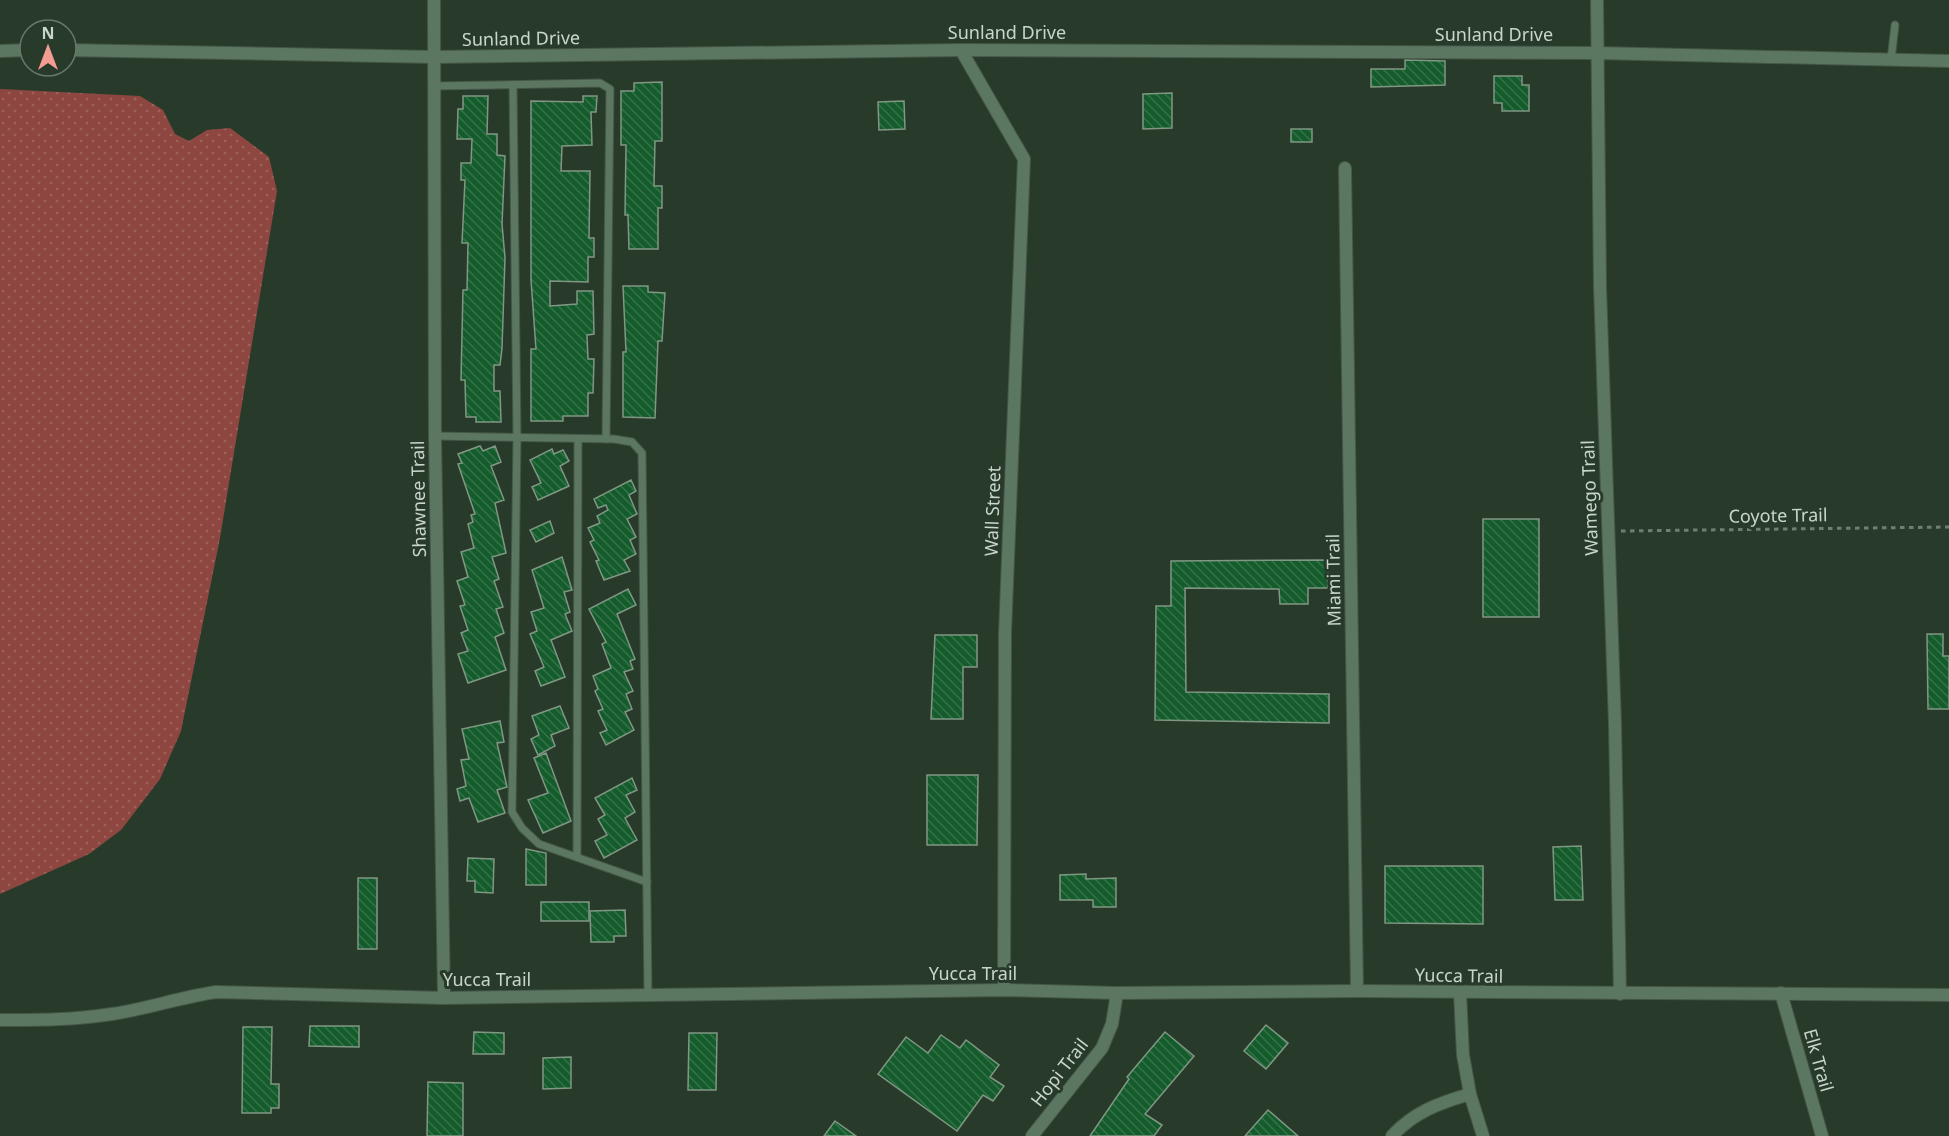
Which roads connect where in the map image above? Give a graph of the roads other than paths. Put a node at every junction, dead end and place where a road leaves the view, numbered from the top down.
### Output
1 (434, 0) edge
2 (1597, 0) edge
3 (1895, 25) dead end
4 (18, 50) edge
5 (78, 50) edge
6 (961, 50) junction
7 (0, 51) edge
8 (1597, 53) junction
9 (434, 57) junction
10 (1891, 60) junction
11 (1949, 61) edge
12 (513, 85) junction
13 (434, 86) junction
14 (1345, 168) dead end
15 (435, 436) junction
16 (517, 438) junction
17 (578, 439) junction
18 (606, 439) junction
19 (577, 857) junction
20 (647, 882) junction
21 (1004, 990) junction
22 (1357, 991) junction
23 (1117, 993) junction
24 (1460, 993) junction
25 (1781, 993) junction
26 (1620, 994) junction
27 (1949, 994) edge
28 (648, 996) junction
29 (444, 998) junction
30 (0, 1020) edge
31 (1470, 1094) junction
32 (1032, 1136) edge
33 (1392, 1136) edge
34 (1484, 1136) edge
35 (1822, 1136) edge

1 - 9 street, Shawnee Trail
2 - 8 street, Wamego Trail
3 - 10 lane
4 - 7 street
5 - 9 street, Sunland Drive
6 - 8 street, Sunland Drive
6 - 9 street, Sunland Drive
6 - 21 street, Wall Street
8 - 10 street, Sunland Drive
8 - 26 street, Wamego Trail
9 - 13 street, Shawnee Trail
10 - 11 street, Sunland Drive
12 - 13 lane
12 - 16 lane
12 - 18 lane
13 - 15 street, Shawnee Trail
14 - 22 street, Miami Trail
15 - 16 lane
15 - 29 street, Shawnee Trail
16 - 17 lane
16 - 19 lane
17 - 18 lane
17 - 19 lane
18 - 20 lane
19 - 20 lane
20 - 28 lane
21 - 23 street, Yucca Trail
21 - 28 street, Yucca Trail
22 - 23 street, Yucca Trail
22 - 24 street, Yucca Trail
23 - 32 street, Hopi Trail
24 - 26 street, Yucca Trail
24 - 31 street
25 - 26 street, Yucca Trail
25 - 27 street, Yucca Trail
25 - 35 street, Elk Trail
28 - 29 street, Yucca Trail
29 - 30 street, Yucca Trail
31 - 33 street
31 - 34 street

